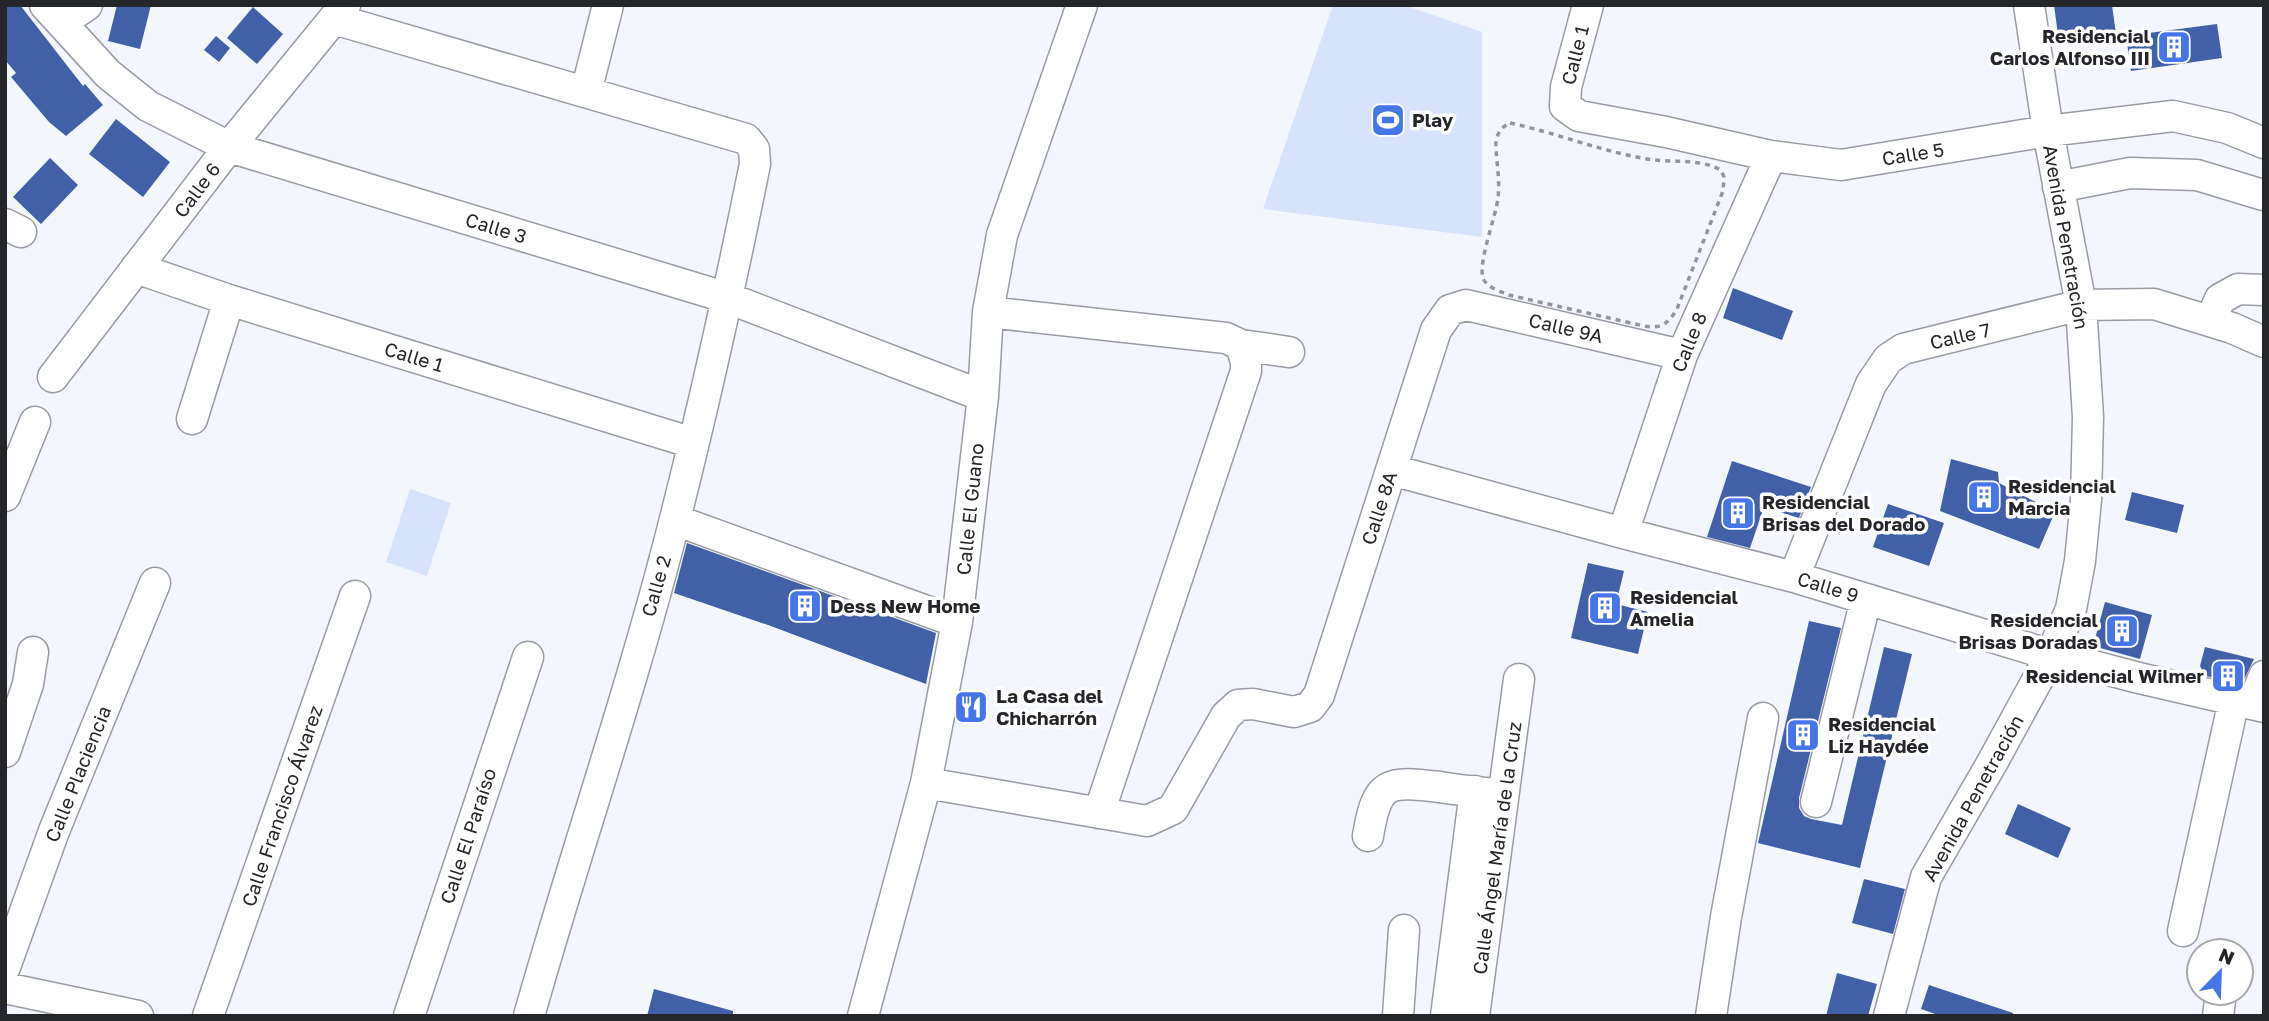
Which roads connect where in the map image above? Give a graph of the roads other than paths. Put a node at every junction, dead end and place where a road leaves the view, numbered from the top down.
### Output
1 (87, 5) edge
2 (608, 5) edge
3 (1082, 5) edge
4 (1588, 5) edge
5 (2029, 5) edge
6 (339, 12) edge
7 (53, 13) edge
8 (586, 92) junction
9 (1565, 106) joint
10 (2048, 131) junction
11 (2264, 143) edge
12 (229, 147) junction
13 (1771, 156) junction
14 (2058, 187) junction
15 (2263, 195) edge
16 (136, 268) junction
17 (2264, 290) edge
18 (728, 298) junction
19 (229, 300) junction
20 (2081, 305) junction
21 (1450, 310) joint
22 (988, 312) junction
23 (2210, 321) junction
24 (2264, 342) edge
25 (1241, 345) junction
26 (1289, 352) dead end
27 (1682, 355) junction
28 (53, 377) dead end
29 (983, 396) junction
30 (192, 419) dead end
31 (35, 422) dead end
32 (693, 443) junction
33 (1392, 470) junction
34 (5, 496) edge
35 (675, 520) junction
36 (1623, 533) junction
37 (1794, 577) junction
38 (155, 583) dead end
39 (355, 596) dead end
40 (1866, 598) junction
41 (957, 622) junction
42 (33, 652) dead end
43 (2051, 655) junction
44 (528, 657) dead end
45 (2264, 676) edge
46 (1519, 679) dead end
47 (2250, 704) edge
48 (1763, 718) dead end
49 (5, 751) edge
50 (926, 783) junction
51 (1489, 793) junction
52 (1816, 802) dead end
53 (1099, 813) junction
54 (1368, 836) dead end
55 (1404, 930) dead end
56 (2183, 931) dead end
57 (5, 967) edge
58 (5, 988) edge
59 (119, 1014) edge
60 (208, 1016) edge
61 (409, 1016) edge
62 (529, 1016) edge
63 (863, 1016) edge
64 (1398, 1016) edge
65 (1446, 1016) edge
66 (1474, 1016) edge
67 (1712, 1016) edge
68 (1889, 1016) edge

1 - 7 street
2 - 8 street
3 - 22 street, Calle El Guano
4 - 9 street, Calle 1
5 - 10 street, Avenida Penetración
6 - 8 street
6 - 12 street, Calle 6
7 - 12 street, Calle 3
8 - 18 street, Calle 2
9 - 13 street, Calle 5
10 - 11 street, Calle 5
10 - 13 street, Calle 5
10 - 14 street, Avenida Penetración
12 - 16 street, Calle 6
12 - 18 street, Calle 3
13 - 27 street, Calle 8
14 - 15 street
14 - 20 street, Avenida Penetración
16 - 19 street, Calle 1
16 - 28 street, Calle 6
17 - 23 street
18 - 29 street, Calle 3
18 - 32 street, Calle 2
19 - 30 street
19 - 32 street, Calle 1
20 - 23 street, Calle 7
20 - 37 street, Calle 7
20 - 43 street, Avenida Penetración
21 - 27 street, Calle 9A
21 - 33 street, Calle 8A
22 - 25 street
22 - 29 street, Calle El Guano
23 - 24 street, Calle 7
25 - 26 street
25 - 53 street
27 - 36 street, Calle 8
29 - 41 street, Calle El Guano
31 - 34 street
32 - 35 street, Calle 2
33 - 36 street, Calle 9
33 - 53 street, Calle 8A
35 - 41 street
35 - 62 street, Calle 2
36 - 37 street, Calle 9
37 - 40 street, Calle 9
38 - 57 street, Calle Placiencia
39 - 60 street, Calle Francisco Álvarez
40 - 43 street, Calle 9
40 - 52 street
41 - 50 street, Calle El Guano
42 - 49 street
43 - 47 street, Calle 9
43 - 68 street, Avenida Penetración
44 - 61 street, Calle El Paraíso
45 - 47 street
46 - 51 street, Calle Ángel María de la Cruz
47 - 56 street
48 - 67 street
50 - 53 street
50 - 63 street, Calle El Guano
51 - 54 street
51 - 65 street
51 - 66 street, Calle Ángel María de la Cruz
55 - 64 street
58 - 59 street

